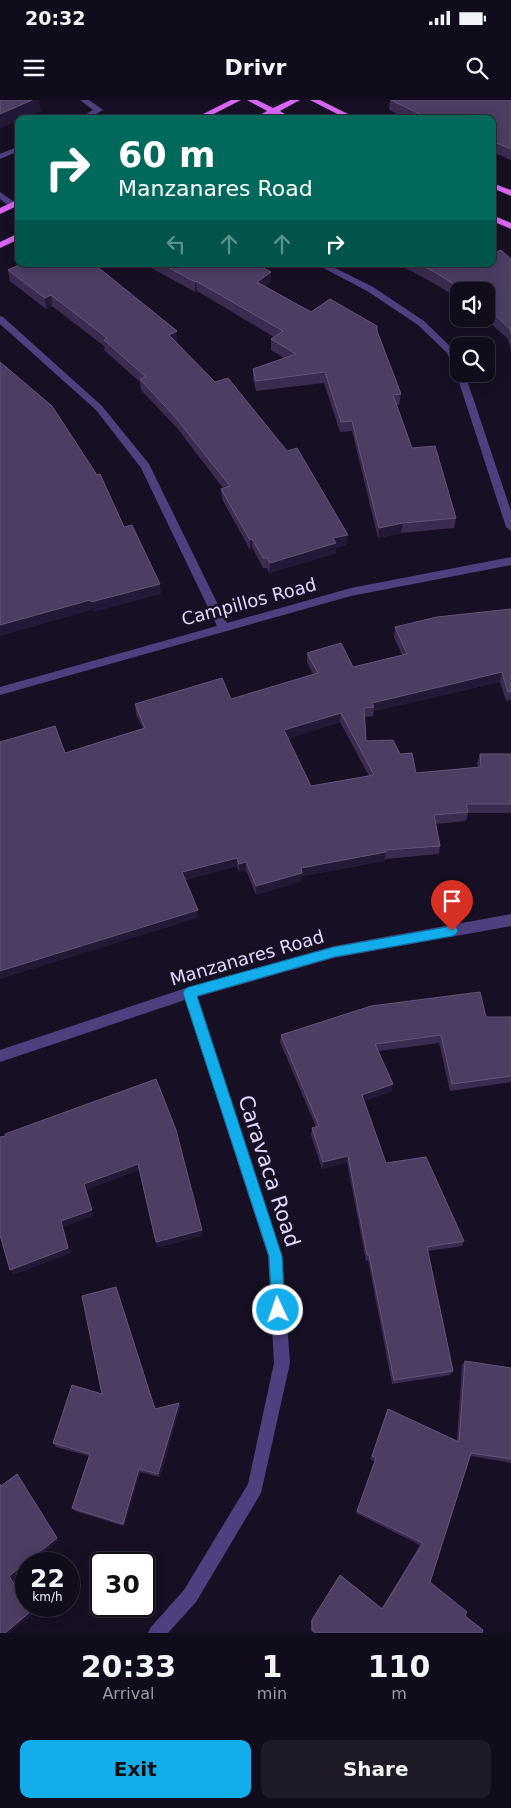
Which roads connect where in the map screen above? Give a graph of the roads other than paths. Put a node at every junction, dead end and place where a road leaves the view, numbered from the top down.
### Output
1 (84, 100) edge
2 (237, 100) edge
3 (251, 100) edge
4 (296, 100) edge
5 (314, 100) edge
6 (273, 111) junction
7 (89, 115) edge
8 (205, 115) edge
9 (265, 115) edge
10 (281, 115) edge
11 (346, 115) edge
12 (15, 150) edge
13 (0, 157) edge
14 (496, 187) edge
15 (511, 193) edge
16 (0, 195) edge
17 (15, 203) edge
18 (15, 204) edge
19 (0, 211) edge
20 (496, 219) edge
21 (511, 226) edge
22 (15, 238) edge
23 (0, 245) edge
24 (326, 267) edge
25 (0, 319) edge
26 (450, 351) edge
27 (462, 382) edge
28 (511, 528) edge
29 (511, 561) edge
30 (222, 627) junction
31 (0, 691) edge
32 (511, 920) edge
33 (189, 993) junction
34 (0, 1056) edge
35 (157, 1633) edge

1 - 7 street
2 - 8 main road
3 - 6 main road
4 - 6 main road
5 - 11 main road
6 - 9 main road
6 - 10 main road
12 - 13 street
14 - 15 main road
16 - 17 street
18 - 19 main road
20 - 21 main road
22 - 23 main road
24 - 26 street
25 - 30 street
27 - 28 street
29 - 30 street, Campillos Road
30 - 31 street, Campillos Road
32 - 33 street, Manzanares Road
33 - 34 street, Manzanares Road
33 - 35 street, Caravaca Road

